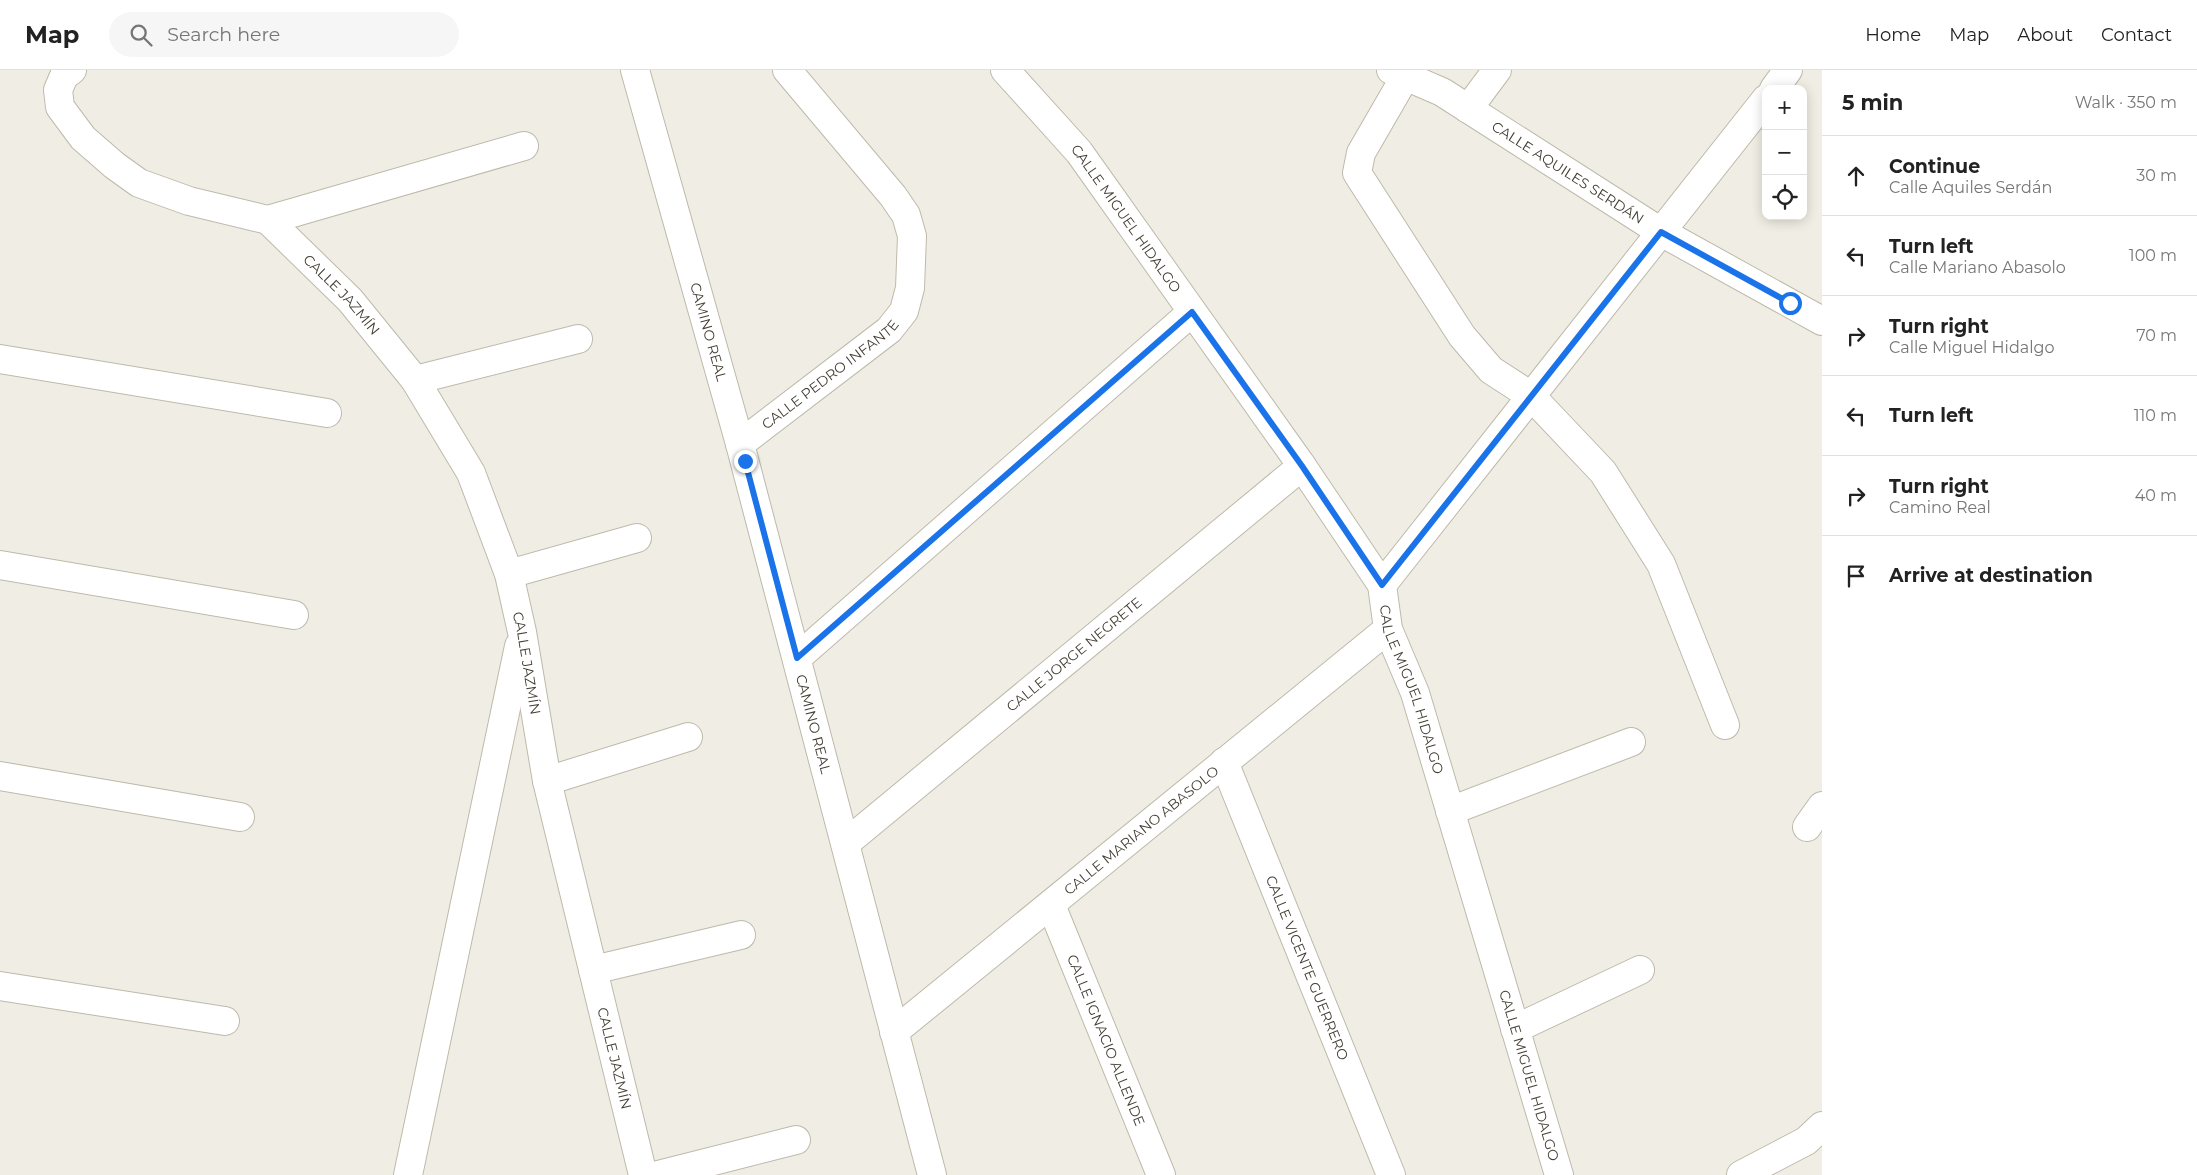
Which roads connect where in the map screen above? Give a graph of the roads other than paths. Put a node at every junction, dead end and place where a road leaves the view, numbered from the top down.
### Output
1 (72, 70) edge
2 (635, 70) edge
3 (787, 70) edge
4 (1005, 70) edge
5 (1497, 70) edge
6 (1788, 70) edge
7 (1402, 72) edge
8 (1777, 85) edge
9 (1762, 104) edge
10 (1468, 109) junction
11 (524, 146) dead end
12 (268, 220) junction
13 (1661, 232) junction
14 (1192, 312) junction
15 (1822, 320) edge
16 (578, 339) dead end
17 (0, 359) edge
18 (415, 380) junction
19 (1531, 396) junction
20 (327, 412) dead end
21 (740, 444) junction
22 (1302, 466) junction
23 (637, 538) dead end
24 (0, 565) edge
25 (509, 574) junction
26 (1382, 585) junction
27 (294, 615) dead end
28 (1388, 629) junction
29 (522, 632) junction
30 (797, 658) junction
31 (1725, 725) dead end
32 (688, 737) dead end
33 (1631, 742) dead end
34 (1224, 762) junction
35 (0, 776) edge
36 (547, 781) junction
37 (1450, 812) junction
38 (240, 817) dead end
39 (846, 843) junction
40 (1051, 905) junction
41 (741, 935) dead end
42 (593, 970) junction
43 (1640, 970) dead end
44 (0, 986) edge
45 (225, 1021) dead end
46 (1515, 1030) junction
47 (894, 1032) junction
48 (1822, 1126) edge
49 (796, 1140) dead end
50 (408, 1175) edge
51 (643, 1175) edge
52 (658, 1175) edge
53 (932, 1175) edge
54 (1161, 1175) edge
55 (1391, 1175) edge
56 (1559, 1175) edge
57 (1741, 1175) edge

1 - 12 street
2 - 21 street, CAMINO REAL
3 - 21 street, CALLE PEDRO INFANTE
4 - 14 street, CALLE MIGUEL HIDALGO
5 - 10 street
6 - 8 street
7 - 10 street, CALLE AQUILES SERDÁN
7 - 19 street
9 - 13 street
10 - 13 street, CALLE AQUILES SERDÁN
11 - 12 street
12 - 18 street, CALLE JAZMÍN
13 - 15 street, CALLE AQUILES SERDÁN
13 - 19 street
14 - 22 street, CALLE MIGUEL HIDALGO
14 - 30 street
16 - 18 street
17 - 20 street
18 - 25 street, CALLE JAZMÍN
19 - 26 street
19 - 31 street
21 - 30 street, CAMINO REAL
22 - 26 street, CALLE MIGUEL HIDALGO
22 - 39 street, CALLE JORGE NEGRETE
23 - 25 street
24 - 27 street
25 - 29 street, CALLE JAZMÍN
26 - 28 street, CALLE MIGUEL HIDALGO
28 - 34 street, CALLE MARIANO ABASOLO
28 - 37 street, CALLE MIGUEL HIDALGO
29 - 36 street, CALLE JAZMÍN
29 - 50 street
30 - 39 street, CAMINO REAL
32 - 36 street
33 - 37 street
34 - 40 street, CALLE MARIANO ABASOLO
34 - 55 street, CALLE VICENTE GUERRERO
35 - 38 street
36 - 42 street, CALLE JAZMÍN
37 - 46 street, CALLE MIGUEL HIDALGO
39 - 47 street, CAMINO REAL
40 - 47 street, CALLE MARIANO ABASOLO
40 - 54 street, CALLE IGNACIO ALLENDE
41 - 42 street
42 - 51 street, CALLE JAZMÍN
43 - 46 street
44 - 45 street
46 - 56 street, CALLE MIGUEL HIDALGO
47 - 53 street, CAMINO REAL
48 - 57 street
49 - 52 street

